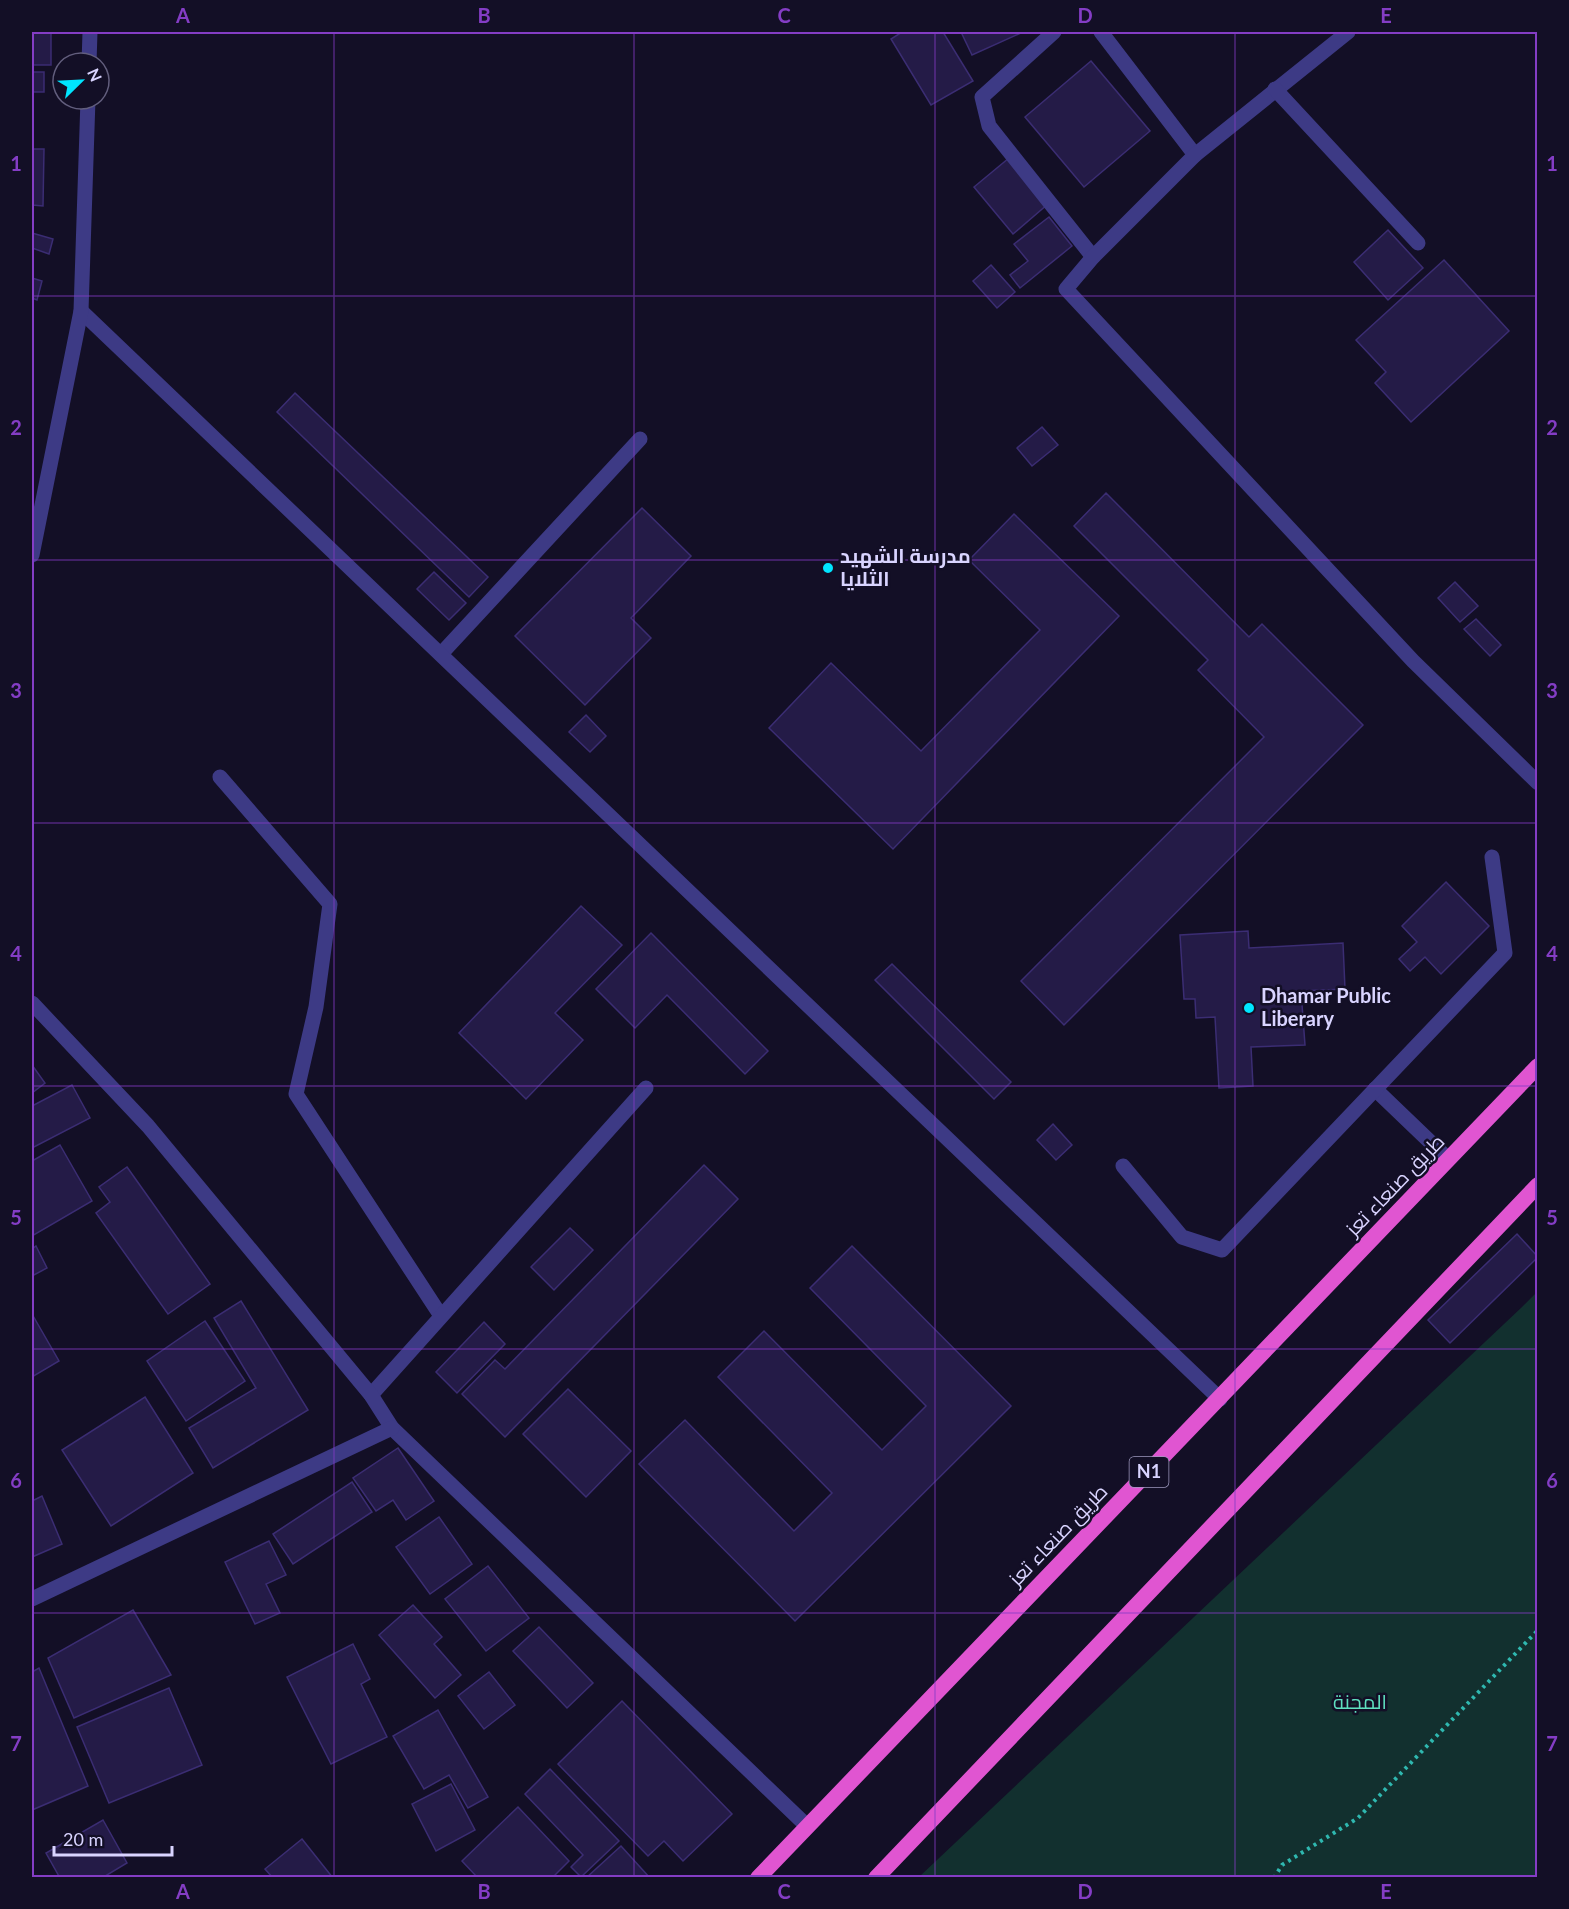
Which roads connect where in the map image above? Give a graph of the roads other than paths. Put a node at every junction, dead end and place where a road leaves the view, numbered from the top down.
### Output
1 (90, 32) edge
2 (1054, 32) edge
3 (1101, 32) edge
4 (1348, 32) edge
5 (89, 51) edge
6 (1275, 89) junction
7 (88, 111) edge
8 (1195, 155) junction
9 (1418, 243) dead end
10 (1093, 257) junction
11 (81, 311) junction
12 (640, 439) dead end
13 (32, 555) edge
14 (441, 654) junction
15 (220, 777) dead end
16 (1538, 783) edge
17 (1492, 857) dead end
18 (32, 1003) edge
19 (1538, 1066) edge
20 (646, 1088) dead end
21 (1375, 1089) junction
22 (1448, 1159) junction
23 (1123, 1166) dead end
24 (1538, 1185) edge
25 (441, 1316) junction
26 (371, 1395) junction
27 (1220, 1399) junction
28 (392, 1428) junction
29 (32, 1599) edge
30 (807, 1826) junction
31 (758, 1878) edge
32 (876, 1878) edge

1 - 5 street
2 - 10 street
3 - 8 street
4 - 6 street
6 - 8 street
6 - 9 street
7 - 11 street
8 - 10 street
10 - 16 street
11 - 13 street
11 - 14 street
12 - 14 street
14 - 27 street
15 - 25 street
17 - 21 street
18 - 26 street
19 - 22 highway, طريق صنعاء تعز / N1
20 - 25 street
21 - 22 street
21 - 23 street
22 - 27 highway, طريق صنعاء تعز / N1
24 - 32 highway
25 - 26 street
26 - 28 street
27 - 30 highway, طريق صنعاء تعز / N1
28 - 29 street
28 - 30 street
30 - 31 highway, طريق صنعاء تعز / N1

